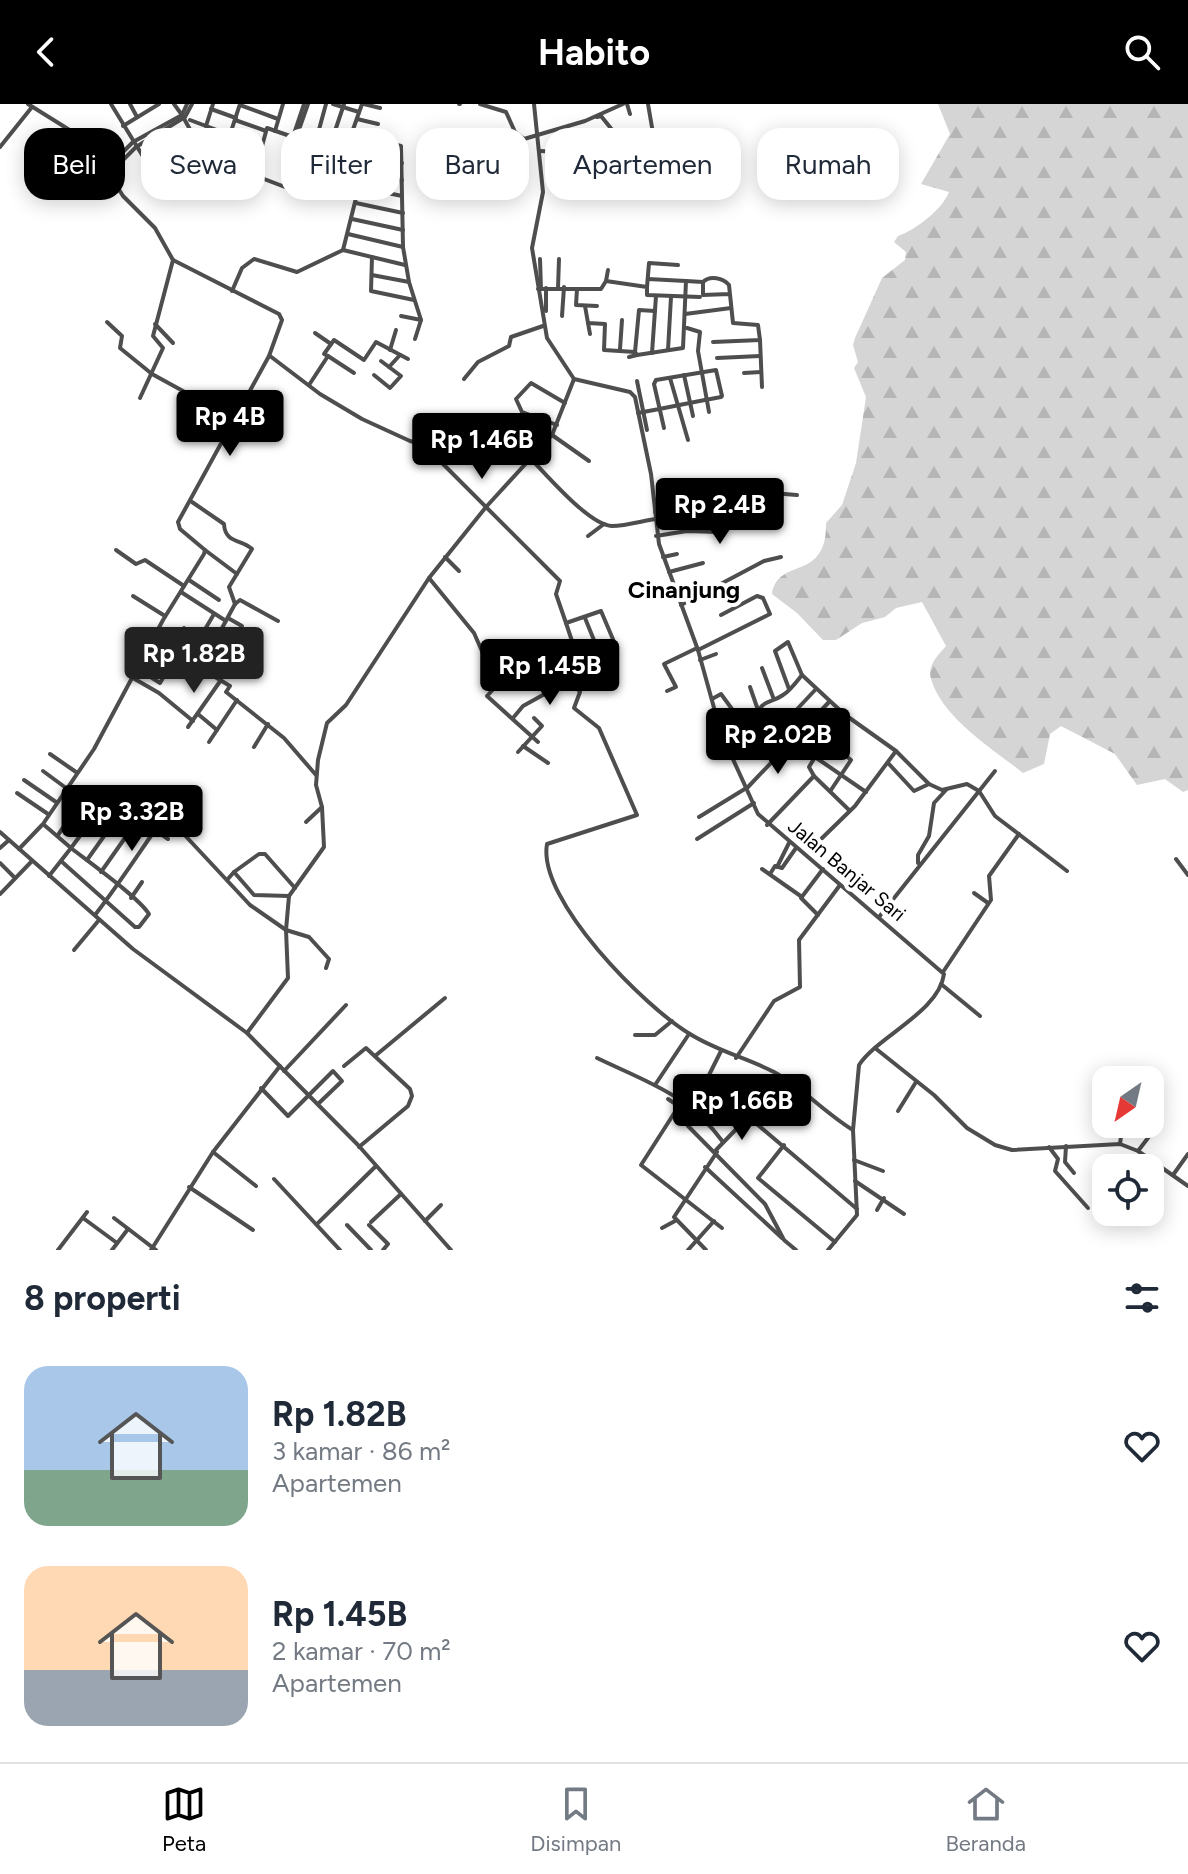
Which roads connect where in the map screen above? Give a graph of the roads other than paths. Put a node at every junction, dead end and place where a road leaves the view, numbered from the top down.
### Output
1 (111, 104) edge
2 (130, 104) edge
3 (174, 104) edge
4 (190, 104) edge
5 (283, 104) edge
6 (306, 104) edge
7 (326, 104) edge
8 (333, 104) edge
9 (363, 104) edge
10 (480, 104) edge
11 (534, 104) edge
12 (625, 104) edge
13 (648, 104) edge
14 (155, 105) edge
15 (240, 105) edge
16 (30, 106) edge
17 (343, 106) edge
18 (212, 107) edge
19 (380, 108) dead end
20 (359, 112) junction
21 (630, 114) dead end
22 (595, 116) junction
23 (137, 117) junction
24 (185, 117) junction
25 (236, 119) junction
26 (278, 119) junction
27 (357, 119) junction
28 (378, 124) dead end
29 (123, 126) junction
30 (206, 126) junction
31 (66, 128) edge
32 (191, 128) edge
33 (211, 128) edge
34 (233, 128) edge
35 (299, 128) edge
36 (318, 128) edge
37 (336, 128) edge
38 (354, 128) edge
39 (611, 128) edge
40 (652, 128) edge
41 (266, 131) junction
42 (275, 131) junction
43 (281, 133) edge
44 (265, 135) edge
45 (537, 137) junction
46 (134, 145) junction
47 (400, 146) edge
48 (0, 147) edge
49 (541, 151) junction
50 (545, 151) edge
51 (125, 154) edge
52 (141, 155) edge
53 (402, 163) joint
54 (402, 180) joint
55 (402, 196) joint
56 (125, 198) edge
57 (357, 200) edge
58 (356, 203) junction
59 (403, 213) junction
60 (352, 219) junction
61 (403, 230) junction
62 (348, 234) junction
63 (403, 247) junction
64 (343, 250) junction
65 (372, 256) junction
66 (540, 259) dead end
67 (559, 259) dead end
68 (173, 260) junction
69 (405, 265) junction
70 (678, 265) dead end
71 (608, 270) dead end
72 (371, 274) junction
73 (648, 279) junction
74 (606, 281) junction
75 (686, 281) junction
76 (409, 282) junction
77 (703, 282) junction
78 (647, 287) junction
79 (542, 288) junction
80 (561, 288) junction
81 (577, 288) junction
82 (232, 291) junction
83 (729, 294) junction
84 (656, 296) junction
85 (671, 297) junction
86 (685, 297) junction
87 (700, 297) dead end
88 (414, 300) junction
89 (585, 306) junction
90 (597, 306) dead end
91 (731, 308) junction
92 (546, 311) dead end
93 (655, 311) junction
94 (685, 314) junction
95 (401, 316) dead end
96 (562, 316) dead end
97 (421, 320) junction
98 (622, 320) dead end
99 (107, 322) dead end
100 (588, 323) junction
101 (155, 324) junction
102 (543, 326) junction
103 (687, 328) dead end
104 (396, 330) dead end
105 (315, 333) dead end
106 (590, 334) dead end
107 (415, 339) dead end
108 (760, 340) junction
109 (713, 342) dead end
110 (173, 343) dead end
111 (331, 344) junction
112 (390, 350) junction
113 (620, 350) junction
114 (668, 350) junction
115 (652, 353) junction
116 (636, 354) junction
117 (400, 355) junction
118 (269, 356) junction
119 (328, 356) junction
120 (760, 356) junction
121 (629, 357) dead end
122 (717, 358) dead end
123 (408, 359) dead end
124 (381, 361) dead end
125 (389, 367) junction
126 (701, 371) junction
127 (761, 372) junction
128 (354, 373) dead end
129 (744, 373) dead end
130 (152, 374) junction
131 (684, 374) junction
132 (374, 375) dead end
133 (669, 377) junction
134 (464, 379) dead end
135 (574, 379) junction
136 (637, 381) dead end
137 (309, 385) junction
138 (762, 387) dead end
139 (140, 398) dead end
140 (706, 400) junction
141 (565, 403) junction
142 (691, 403) junction
143 (676, 406) junction
144 (660, 409) junction
145 (641, 412) junction
146 (709, 412) dead end
147 (693, 416) dead end
148 (234, 419) junction
149 (557, 425) junction
150 (664, 428) dead end
151 (647, 430) dead end
152 (552, 435) junction
153 (688, 440) dead end
154 (514, 453) dead end
155 (530, 460) junction
156 (589, 461) dead end
157 (708, 495) junction
158 (797, 495) dead end
159 (654, 500) junction
160 (191, 502) junction
161 (486, 507) junction
162 (708, 507) dead end
163 (655, 512) junction
164 (655, 519) junction
165 (604, 524) junction
166 (588, 536) dead end
167 (656, 536) junction
168 (116, 550) dead end
169 (205, 550) junction
170 (677, 554) dead end
171 (445, 557) junction
172 (663, 557) junction
173 (781, 557) dead end
174 (703, 563) dead end
175 (459, 571) dead end
176 (669, 572) junction
177 (237, 574) junction
178 (429, 578) junction
179 (189, 580) junction
180 (182, 589) junction
181 (133, 596) dead end
182 (219, 600) dead end
183 (235, 604) junction
184 (681, 605) junction
185 (214, 614) junction
186 (721, 615) dead end
187 (165, 616) junction
188 (585, 618) junction
189 (227, 620) junction
190 (278, 621) dead end
191 (566, 623) junction
192 (242, 626) dead end
193 (184, 628) dead end
194 (152, 639) junction
195 (169, 648) junction
196 (697, 649) junction
197 (177, 654) junction
198 (716, 654) dead end
199 (187, 660) junction
200 (700, 660) junction
201 (155, 667) dead end
202 (201, 667) junction
203 (762, 668) dead end
204 (138, 669) junction
205 (802, 675) junction
206 (133, 678) junction
207 (221, 680) junction
208 (571, 680) junction
209 (750, 687) dead end
210 (789, 689) junction
211 (816, 689) junction
212 (667, 691) dead end
213 (773, 697) junction
214 (712, 699) junction
215 (237, 700) junction
216 (829, 702) junction
217 (758, 710) junction
218 (774, 712) dead end
219 (198, 714) junction
220 (844, 714) junction
221 (513, 718) junction
222 (534, 718) dead end
223 (193, 721) junction
224 (717, 721) junction
225 (785, 722) junction
226 (268, 724) junction
227 (188, 727) dead end
228 (217, 730) junction
229 (531, 736) junction
230 (797, 736) junction
231 (209, 742) dead end
232 (538, 742) dead end
233 (727, 744) junction
234 (523, 746) junction
235 (254, 747) dead end
236 (896, 751) junction
237 (518, 752) dead end
238 (50, 754) dead end
239 (815, 757) junction
240 (548, 763) dead end
241 (888, 763) junction
242 (43, 771) dead end
243 (995, 771) dead end
244 (76, 772) junction
245 (316, 775) junction
246 (842, 775) junction
247 (814, 776) junction
248 (24, 780) dead end
249 (929, 784) junction
250 (748, 787) junction
251 (66, 788) junction
252 (946, 790) junction
253 (831, 791) junction
254 (979, 791) junction
255 (17, 793) dead end
256 (866, 793) junction
257 (86, 794) dead end
258 (56, 802) junction
259 (754, 803) junction
260 (322, 807) junction
261 (124, 808) junction
262 (848, 809) junction
263 (48, 814) junction
264 (699, 817) dead end
265 (139, 818) junction
266 (306, 822) dead end
267 (43, 824) junction
268 (767, 825) junction
269 (179, 829) dead end
270 (155, 830) junction
271 (798, 832) dead end
272 (2, 834) edge
273 (1019, 834) junction
274 (58, 835) junction
275 (168, 839) dead end
276 (697, 839) dead end
277 (9, 840) junction
278 (0, 841) edge
279 (789, 843) junction
280 (0, 848) edge
281 (71, 848) junction
282 (796, 848) junction
283 (19, 849) junction
284 (1176, 859) dead end
285 (87, 860) junction
286 (32, 861) junction
287 (61, 861) junction
288 (0, 863) edge
289 (918, 863) junction
290 (777, 867) junction
291 (762, 869) dead end
292 (823, 869) junction
293 (1067, 871) dead end
294 (101, 872) junction
295 (234, 872) junction
296 (770, 874) junction
297 (1188, 875) edge
298 (49, 876) junction
299 (15, 878) junction
300 (226, 878) junction
301 (142, 882) dead end
302 (217, 883) dead end
303 (841, 884) junction
304 (116, 886) junction
305 (295, 888) junction
306 (1, 890) edge
307 (974, 893) dead end
308 (289, 896) junction
309 (802, 897) junction
310 (131, 898) junction
311 (105, 901) junction
312 (988, 903) junction
313 (818, 915) junction
314 (879, 917) junction
315 (97, 918) junction
316 (286, 930) junction
317 (74, 950) dead end
318 (326, 968) dead end
319 (943, 972) junction
320 (941, 984) junction
321 (445, 998) dead end
322 (346, 1005) dead end
323 (980, 1016) dead end
324 (672, 1021) junction
325 (247, 1033) junction
326 (689, 1034) junction
327 (635, 1035) dead end
328 (875, 1048) junction
329 (721, 1051) junction
330 (375, 1056) junction
331 (597, 1058) dead end
332 (736, 1058) junction
333 (280, 1066) junction
334 (344, 1066) dead end
335 (284, 1071) junction
336 (706, 1081) junction
337 (788, 1082) junction
338 (916, 1082) junction
339 (730, 1083) dead end
340 (655, 1085) junction
341 (261, 1088) junction
342 (769, 1093) dead end
343 (308, 1094) junction
344 (723, 1095) junction
345 (668, 1099) dead end
346 (682, 1101) junction
347 (318, 1104) junction
348 (679, 1106) junction
349 (695, 1109) junction
350 (898, 1111) dead end
351 (749, 1116) junction
352 (688, 1126) dead end
353 (853, 1130) junction
354 (1121, 1138) edge
355 (1148, 1138) edge
356 (723, 1142) junction
357 (1120, 1144) junction
358 (784, 1145) junction
359 (1066, 1146) junction
360 (359, 1147) junction
361 (1049, 1147) junction
362 (716, 1151) junction
363 (1138, 1151) junction
364 (213, 1152) junction
365 (1188, 1154) edge
366 (854, 1160) junction
367 (376, 1166) junction
368 (705, 1167) junction
369 (883, 1171) dead end
370 (1074, 1173) dead end
371 (1173, 1175) junction
372 (274, 1179) dead end
373 (855, 1181) junction
374 (256, 1186) dead end
375 (1188, 1186) edge
376 (189, 1187) junction
377 (401, 1194) junction
378 (684, 1198) junction
379 (884, 1198) junction
380 (441, 1205) dead end
381 (1088, 1208) dead end
382 (857, 1209) junction
383 (877, 1210) dead end
384 (87, 1212) dead end
385 (904, 1214) dead end
386 (83, 1218) junction
387 (114, 1218) dead end
388 (425, 1221) junction
389 (675, 1221) junction
390 (714, 1221) junction
391 (317, 1224) junction
392 (347, 1225) dead end
393 (662, 1228) dead end
394 (722, 1228) dead end
395 (128, 1229) junction
396 (253, 1230) dead end
397 (784, 1240) junction
398 (697, 1241) junction
399 (835, 1242) junction
400 (117, 1243) junction
401 (153, 1249) edge
402 (58, 1250) edge
403 (112, 1250) edge
404 (340, 1250) edge
405 (371, 1250) edge
406 (383, 1250) edge
407 (450, 1250) edge
408 (688, 1250) edge
409 (706, 1250) edge
410 (796, 1250) edge
411 (828, 1250) edge

1 - 29 street
2 - 23 street
3 - 24 street
4 - 24 street
5 - 26 street
6 - 35 street
7 - 36 street
8 - 17 street
9 - 19 street
9 - 20 street
10 - 45 street
11 - 45 street
12 - 21 street
12 - 22 street
13 - 40 street
14 - 23 street
15 - 25 street
15 - 26 street
16 - 31 street
16 - 48 street
17 - 20 street
17 - 37 street
18 - 25 street
18 - 30 street
20 - 27 street
22 - 39 street
22 - 45 street
23 - 29 street
24 - 30 street
24 - 32 street
24 - 46 street
25 - 34 street
25 - 41 street
26 - 42 street
27 - 28 street
27 - 38 street
29 - 46 street
30 - 33 street
41 - 42 street
41 - 44 street
42 - 43 street
45 - 49 street
46 - 51 street
46 - 52 street
47 - 53 street
49 - 50 street
49 - 79 street
53 - 54 street
54 - 55 street
55 - 59 street
56 - 68 street
57 - 58 street
58 - 59 street
58 - 60 street
59 - 61 street
60 - 61 street
60 - 62 street
61 - 63 street
62 - 63 street
62 - 64 street
63 - 69 street
64 - 65 street
64 - 82 street
65 - 69 street
65 - 72 street
66 - 79 street
67 - 80 street
68 - 82 street
68 - 101 street
69 - 76 street
70 - 73 street
71 - 74 street
72 - 76 street
72 - 88 street
73 - 75 street
73 - 78 street
74 - 78 street
74 - 81 street
75 - 77 street
75 - 86 street
76 - 88 street
77 - 83 street
77 - 83 street
78 - 84 street
79 - 80 street
79 - 92 street
79 - 102 street
80 - 81 street
80 - 96 street
81 - 89 street
82 - 118 street
83 - 91 street
84 - 85 street
84 - 93 street
85 - 86 street
85 - 114 street
86 - 87 street
86 - 94 street
88 - 97 street
89 - 90 street
89 - 100 street
91 - 94 street
91 - 108 street
93 - 115 street
93 - 116 street
94 - 114 street
95 - 97 street
97 - 107 street
98 - 113 street
99 - 130 street
100 - 106 street
100 - 113 street
101 - 110 street
101 - 130 street
102 - 134 street
102 - 135 street
103 - 126 street
104 - 112 street
105 - 111 street
108 - 109 street
108 - 120 street
111 - 112 street
111 - 119 street
112 - 117 street
113 - 116 street
114 - 115 street
115 - 116 street
116 - 121 street
117 - 123 street
117 - 125 street
118 - 137 street
118 - 148 street
119 - 128 street
119 - 137 street
120 - 122 street
120 - 127 street
124 - 125 street
125 - 132 street
126 - 131 street
126 - 140 street
126 - 140 street
127 - 129 street
127 - 138 street
130 - 139 street
130 - 148 street
131 - 133 street
131 - 142 street
133 - 143 street
133 - 144 street
135 - 141 street
135 - 145 street
136 - 145 street
137 - 161 street
140 - 142 street
140 - 146 street
141 - 149 street
141 - 149 street
142 - 143 street
142 - 147 street
143 - 144 street
143 - 153 street
144 - 145 street
144 - 150 street
145 - 151 street
145 - 159 street, Jalan Banjar Sari
148 - 160 street
149 - 152 street
152 - 155 street
152 - 156 street
154 - 155 street
155 - 161 street
155 - 165 street
157 - 158 street
157 - 159 street
157 - 167 street
159 - 163 street, Jalan Banjar Sari
160 - 169 street
160 - 177 street
161 - 171 street
161 - 191 street
162 - 163 street
163 - 164 street, Jalan Banjar Sari
164 - 165 street
164 - 167 street, Jalan Banjar Sari
165 - 166 street
167 - 172 street, Jalan Banjar Sari
168 - 180 street
169 - 177 street
169 - 179 street
170 - 172 street
171 - 175 street
171 - 178 street
172 - 176 street, Jalan Banjar Sari
173 - 184 street
174 - 176 street
176 - 184 street, Jalan Banjar Sari
177 - 183 street
178 - 221 street
178 - 245 street
179 - 180 street
179 - 182 street
180 - 185 street
180 - 187 street
181 - 187 street
183 - 189 street
183 - 190 street
184 - 196 street, Jalan Banjar Sari
185 - 189 street
185 - 199 street
186 - 196 street
187 - 194 street
188 - 188 street
188 - 191 street
189 - 192 street
189 - 202 street
191 - 208 street
193 - 195 street
194 - 195 street
194 - 204 street
195 - 197 street
195 - 201 street
196 - 200 street, Jalan Banjar Sari
196 - 212 street
197 - 199 street
197 - 204 street
198 - 200 street
199 - 202 street
200 - 214 street, Jalan Banjar Sari
202 - 207 street
203 - 213 street
204 - 206 street
205 - 210 street
205 - 210 street
205 - 211 street
206 - 223 street
206 - 244 street
207 - 215 street
207 - 219 street
208 - 221 street
208 - 324 street
209 - 217 street
210 - 213 street
211 - 216 street
211 - 225 street
213 - 217 street
214 - 224 street, Jalan Banjar Sari
214 - 224 street
215 - 226 street
215 - 228 street
216 - 220 street
216 - 230 street
217 - 233 street
218 - 225 street
219 - 223 street
219 - 228 street
220 - 236 street
220 - 246 street
221 - 229 street
222 - 229 street
223 - 227 street
224 - 233 street, Jalan Banjar Sari
225 - 230 street
226 - 235 street
226 - 245 street
228 - 231 street
229 - 232 street
229 - 234 street
230 - 239 street
230 - 250 street
233 - 250 street, Jalan Banjar Sari
234 - 237 street
234 - 240 street
236 - 241 street
236 - 249 street
238 - 244 street
239 - 246 street
239 - 247 street
241 - 249 street
241 - 256 street
242 - 251 street
243 - 254 street
244 - 251 street
245 - 260 street
246 - 253 street
246 - 256 street
247 - 253 street
247 - 268 street
248 - 258 street
249 - 252 street
250 - 259 street, Jalan Banjar Sari
250 - 264 street
251 - 258 street
252 - 254 street
252 - 289 street
253 - 262 street
254 - 273 street
254 - 289 street
255 - 263 street
256 - 262 street
257 - 274 street
258 - 263 street
259 - 268 street, Jalan Banjar Sari
259 - 276 street
260 - 266 street
260 - 305 street
261 - 265 street
261 - 281 street
261 - 285 street
262 - 271 street
263 - 267 street
265 - 270 street
265 - 294 street
267 - 274 street
267 - 283 street
268 - 279 street, Jalan Banjar Sari
269 - 300 street
270 - 275 street
270 - 304 street
272 - 277 street
272 - 278 street
273 - 293 street
273 - 312 street
274 - 281 street
277 - 280 street
277 - 283 street
279 - 282 street, Jalan Banjar Sari
279 - 290 street
281 - 285 street
281 - 287 street
282 - 290 street
282 - 292 street, Jalan Banjar Sari
283 - 286 street
284 - 297 street
285 - 294 street
286 - 298 street
286 - 299 street
287 - 298 street
287 - 311 street
288 - 299 street
289 - 314 street
290 - 296 street
291 - 296 street
292 - 303 street, Jalan Banjar Sari
292 - 309 street
294 - 304 street
295 - 300 street
295 - 305 street
295 - 308 street
296 - 309 street
298 - 315 street
299 - 306 street
300 - 302 street
300 - 316 street
301 - 310 street
303 - 313 street
303 - 314 street, Jalan Banjar Sari
304 - 310 street
304 - 311 street
305 - 308 street
307 - 312 street
308 - 316 street
309 - 313 street
310 - 311 street
311 - 315 street
312 - 319 street
313 - 332 street
314 - 319 street, Jalan Banjar Sari
315 - 317 street
315 - 325 street
316 - 318 street
316 - 325 street
319 - 320 street
320 - 323 street
320 - 328 street
321 - 330 street
322 - 335 street
324 - 326 street
324 - 327 street
325 - 333 street
326 - 329 street
326 - 340 street
328 - 338 street
328 - 353 street
329 - 332 street
329 - 336 street
330 - 334 street
330 - 360 street
331 - 340 street
332 - 337 street
333 - 335 street
333 - 341 street
335 - 343 street
336 - 344 street
336 - 349 street
337 - 342 street
337 - 353 street
338 - 350 street
338 - 361 street
339 - 344 street
340 - 346 street
341 - 343 street
341 - 364 street
343 - 347 street
343 - 347 street
344 - 351 street
345 - 348 street
346 - 348 street
346 - 349 street
347 - 360 street
348 - 349 street
348 - 378 street
349 - 356 street
351 - 356 street
351 - 358 street
352 - 362 street
353 - 366 street
354 - 357 street
355 - 363 street
356 - 362 street
357 - 359 street
357 - 363 street
358 - 382 street
358 - 399 street
359 - 361 street
359 - 370 street
360 - 367 street
361 - 381 street
362 - 368 street
362 - 397 street
363 - 371 street
364 - 374 street
364 - 376 street
365 - 371 street
366 - 369 street
366 - 373 street
367 - 377 street
367 - 391 street
368 - 378 street
368 - 397 street
371 - 375 street
372 - 391 street
373 - 379 street
373 - 382 street
376 - 396 street
376 - 401 street
377 - 388 street
377 - 406 street
378 - 389 street
378 - 390 street
379 - 383 street
379 - 385 street
380 - 388 street
382 - 399 street
384 - 386 street
386 - 400 street
386 - 402 street
387 - 395 street
388 - 407 street
389 - 393 street
389 - 398 street
390 - 394 street
390 - 398 street
391 - 404 street
392 - 405 street
395 - 400 street
395 - 401 street
397 - 410 street
398 - 408 street
398 - 409 street
399 - 411 street
400 - 403 street

